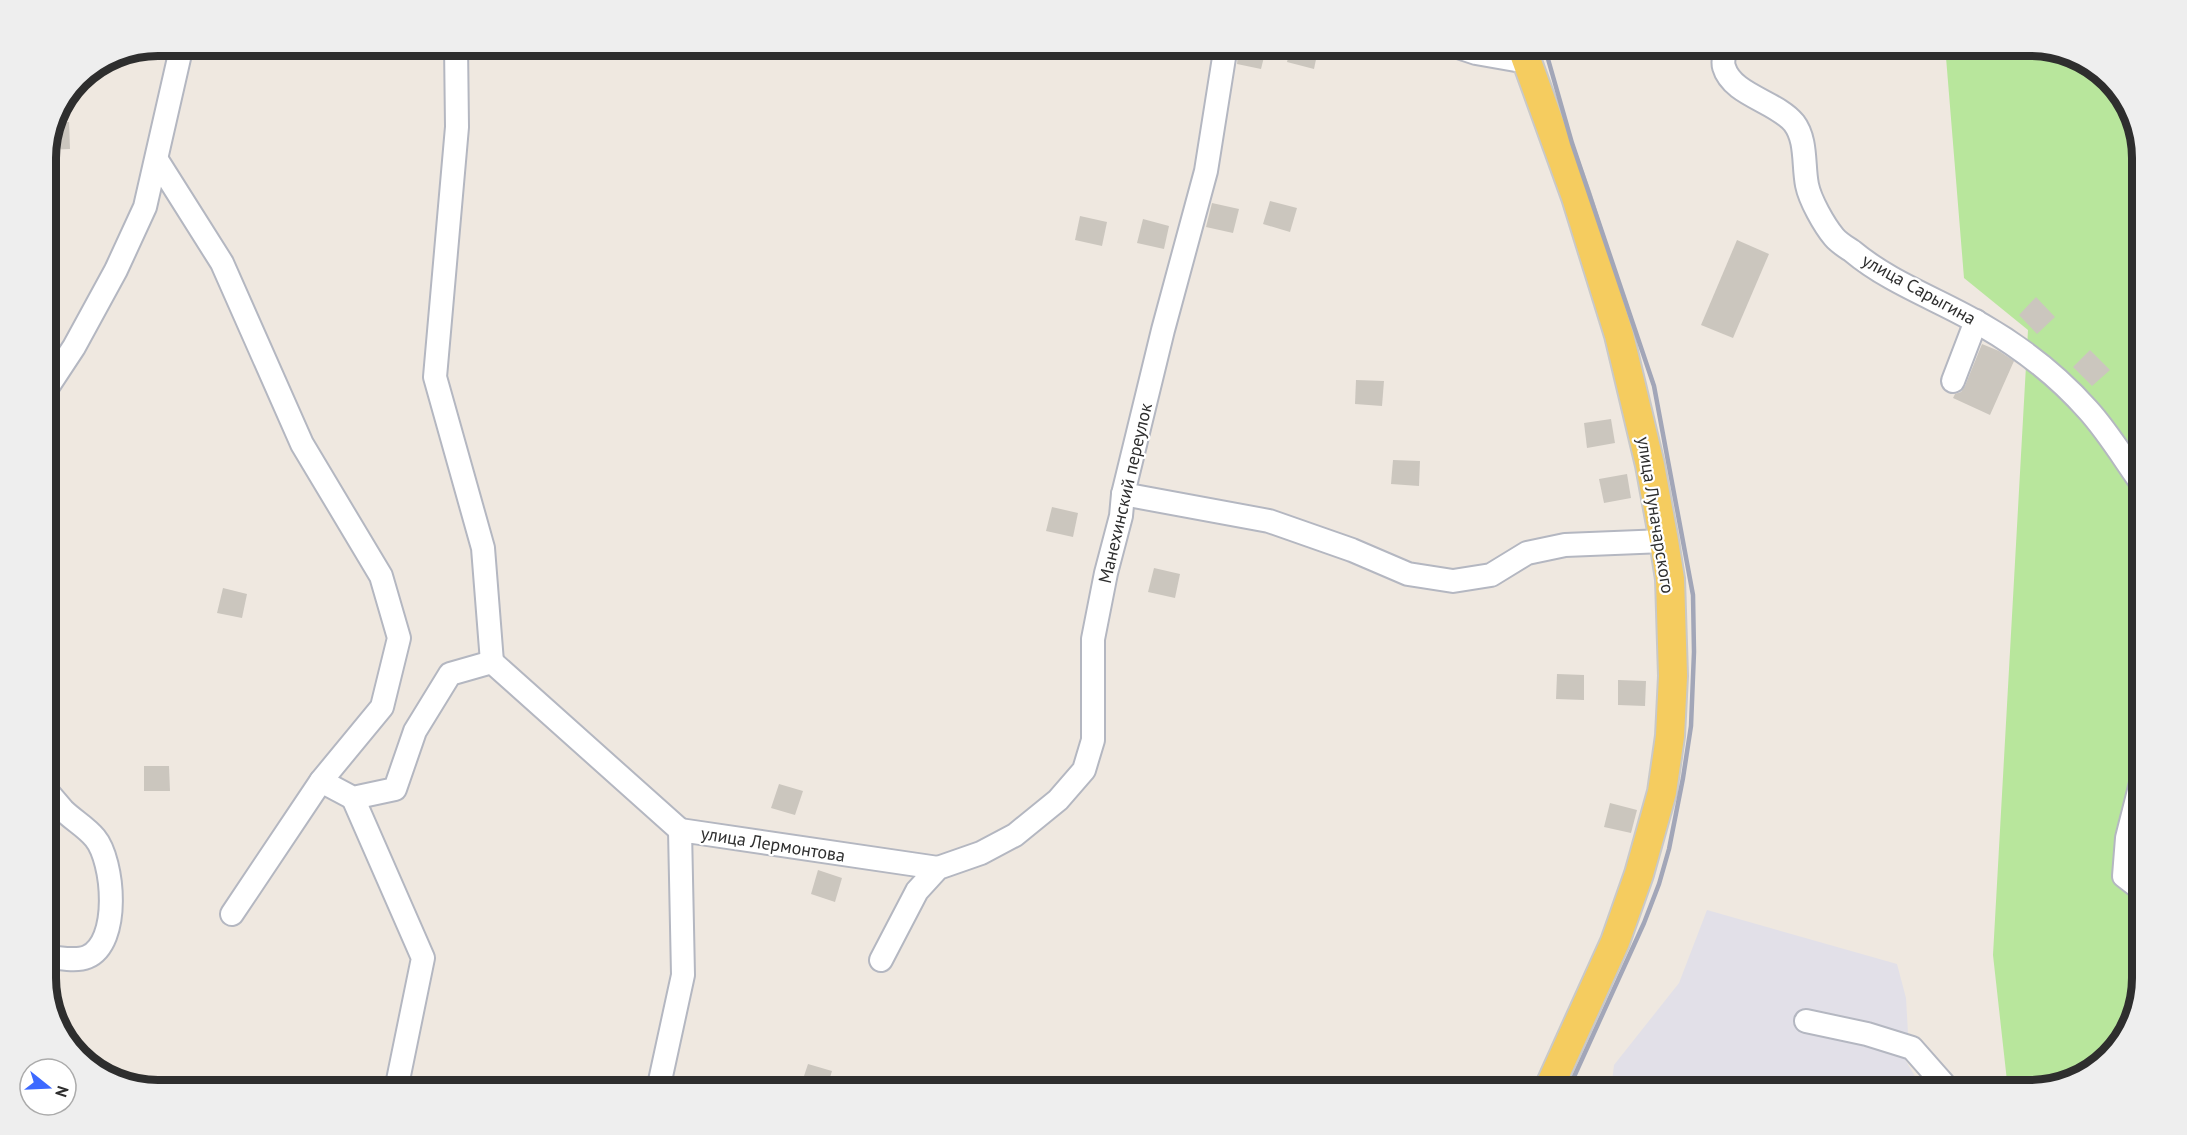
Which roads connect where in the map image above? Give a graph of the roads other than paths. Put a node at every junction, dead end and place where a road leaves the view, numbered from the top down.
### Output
1 (180, 56) edge
2 (456, 56) edge
3 (1224, 56) edge
4 (1525, 56) edge
5 (1724, 56) edge
6 (157, 160) junction
7 (1976, 321) junction
8 (56, 374) edge
9 (1953, 381) dead end
10 (2131, 468) edge
11 (1123, 494) junction
12 (1664, 541) junction
13 (492, 662) junction
14 (321, 781) junction
15 (353, 798) junction
16 (56, 802) edge
17 (2132, 819) edge
18 (680, 830) junction
19 (938, 868) junction
20 (2132, 882) edge
21 (232, 915) dead end
22 (56, 957) edge
23 (881, 960) dead end
24 (1806, 1021) dead end
25 (398, 1080) edge
26 (660, 1080) edge
27 (1553, 1080) edge
28 (1940, 1080) edge

1 - 6 street
2 - 13 street
3 - 11 street, Манехинский переулок
4 - 12 main road, улица Луначарского
5 - 7 street, улица Сарыгина
6 - 8 street
6 - 14 street
7 - 9 street
7 - 10 street, улица Сарыгина
11 - 12 street
11 - 19 street, Манехинский переулок
12 - 27 main road, улица Луначарского
13 - 15 street
13 - 18 street
14 - 15 street
14 - 21 street
15 - 25 street
16 - 22 street
17 - 20 street
18 - 19 street, улица Лермонтова
18 - 26 street, улица Лермонтова
19 - 23 street
24 - 28 street

